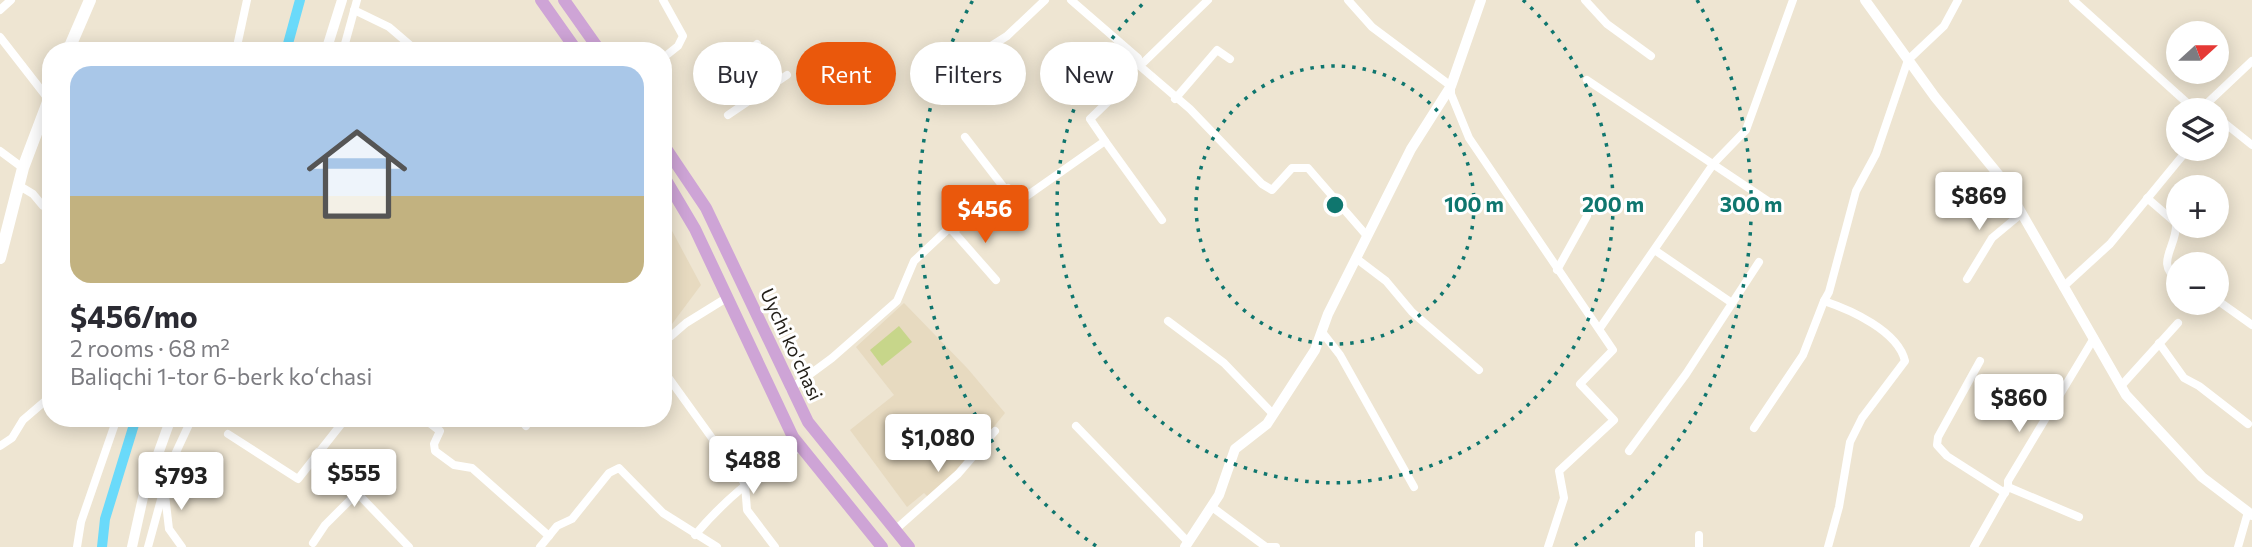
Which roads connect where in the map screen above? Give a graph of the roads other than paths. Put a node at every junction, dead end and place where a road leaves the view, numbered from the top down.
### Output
1 (11, 0) edge
2 (90, 0) edge
3 (247, 0) edge
4 (342, 0) edge
5 (357, 0) edge
6 (541, 0) edge
7 (564, 0) edge
8 (663, 0) edge
9 (1045, 0) edge
10 (1071, 0) edge
11 (1208, 0) edge
12 (1348, 0) edge
13 (1481, 0) edge
14 (1585, 0) edge
15 (1793, 0) edge
16 (1865, 0) edge
17 (1958, 0) edge
18 (2073, 0) edge
19 (0, 10) edge
20 (354, 10) junction
21 (0, 37) edge
22 (72, 42) edge
23 (238, 42) edge
24 (329, 42) edge
25 (345, 42) edge
26 (406, 42) edge
27 (571, 42) edge
28 (594, 42) edge
29 (998, 42) edge
30 (672, 51) edge
31 (1651, 56) dead end
32 (1230, 59) dead end
33 (1908, 60) junction
34 (2252, 61) edge
35 (1140, 62) junction
36 (788, 75) dead end
37 (1587, 80) dead end
38 (1451, 86) junction
39 (42, 87) edge
40 (2188, 98) edge
41 (2213, 98) edge
42 (1175, 99) junction
43 (728, 115) dead end
44 (42, 118) edge
45 (2229, 127) edge
46 (965, 137) dead end
47 (1105, 141) junction
48 (2252, 145) edge
49 (0, 151) edge
50 (672, 157) edge
51 (2178, 161) edge
52 (1714, 163) junction
53 (23, 168) junction
54 (18, 185) junction
55 (1005, 189) junction
56 (672, 192) edge
57 (2147, 198) junction
58 (1770, 203) dead end
59 (42, 205) edge
60 (2022, 213) junction
61 (1587, 216) dead end
62 (1162, 220) dead end
63 (952, 230) junction
64 (1367, 236) junction
65 (1656, 251) junction
66 (2169, 252) edge
67 (0, 258) edge
68 (1357, 259) junction
69 (1759, 261) dead end
70 (1558, 270) junction
71 (1967, 279) dead end
72 (996, 280) dead end
73 (2063, 287) junction
74 (729, 298) junction
75 (1824, 301) junction
76 (1732, 303) junction
77 (2229, 309) edge
78 (1168, 321) dead end
79 (2178, 323) dead end
80 (2252, 325) edge
81 (1600, 328) junction
82 (1322, 332) junction
83 (672, 335) edge
84 (2094, 338) junction
85 (2159, 343) junction
86 (1980, 361) dead end
87 (1479, 370) dead end
88 (672, 383) edge
89 (2121, 386) junction
90 (790, 389) junction
91 (42, 404) edge
92 (1272, 413) junction
93 (2248, 424) dead end
94 (1076, 426) dead end
95 (114, 427) edge
96 (168, 427) edge
97 (188, 427) edge
98 (339, 427) edge
99 (435, 427) edge
100 (1754, 428) dead end
101 (995, 431) dead end
102 (228, 434) dead end
103 (0, 446) edge
104 (802, 447) junction
105 (1629, 451) dead end
106 (318, 452) junction
107 (745, 484) junction
108 (164, 486) junction
109 (1414, 487) dead end
110 (2007, 490) junction
111 (358, 492) junction
112 (1212, 507) junction
113 (2250, 514) edge
114 (2079, 517) dead end
115 (895, 530) junction
116 (695, 535) junction
117 (549, 536) junction
118 (1699, 536) dead end
119 (313, 543) dead end
120 (1187, 545) edge
121 (77, 547) edge
122 (132, 547) edge
123 (148, 547) edge
124 (182, 547) edge
125 (409, 547) edge
126 (540, 547) edge
127 (717, 547) edge
128 (775, 547) edge
129 (882, 547) edge
130 (909, 547) edge
131 (1267, 547) edge
132 (1276, 547) edge
133 (1548, 547) edge
134 (1699, 547) edge
135 (1828, 547) edge
136 (1974, 547) edge
137 (2238, 547) edge

1 - 19 street
2 - 22 main road
3 - 23 street
4 - 24 street
5 - 20 street
6 - 27 main road
7 - 28 main road
8 - 30 street
9 - 29 street
10 - 35 street
11 - 35 street
12 - 38 street
13 - 38 street
14 - 31 street
15 - 52 street
16 - 33 street
17 - 33 street
18 - 40 street
20 - 25 street
20 - 26 street
21 - 39 street
32 - 42 street
33 - 60 street
33 - 75 street
34 - 41 street
35 - 42 street
35 - 47 street
36 - 43 street
37 - 52 street
38 - 64 street
38 - 70 street
42 - 64 street
44 - 53 main road
45 - 48 street
46 - 55 street
47 - 55 street
47 - 62 street
49 - 53 street
50 - 90 main road, Uychi ko'chasi
51 - 57 street
52 - 58 street
52 - 65 street
53 - 54 main road
54 - 59 street
54 - 67 main road
55 - 63 street
56 - 74 main road, Uychi ko'chasi
57 - 66 street
57 - 73 street
60 - 71 street
60 - 73 street
61 - 70 street
63 - 72 street
63 - 90 street
64 - 68 street
65 - 76 street
65 - 81 street
68 - 82 street
68 - 87 street
69 - 76 street
70 - 81 street
73 - 84 street
74 - 83 street
74 - 104 main road, Uychi ko'chasi
75 - 100 street
75 - 135 street
76 - 105 street
77 - 80 street
78 - 92 street
79 - 85 street
81 - 133 street
82 - 92 street
82 - 109 street
84 - 89 street
84 - 110 street
85 - 89 street
85 - 93 street
86 - 110 street
88 - 107 street
89 - 113 street
90 - 115 main road, Uychi ko'chasi
91 - 103 street
92 - 112 street
94 - 120 street
95 - 121 street
96 - 122 street
97 - 108 street
98 - 106 street
99 - 117 street
101 - 115 street
102 - 106 street
104 - 107 street
104 - 129 main road, Uychi ko'chasi
106 - 111 street
107 - 116 street
107 - 128 street
108 - 123 street
108 - 124 street
110 - 114 street
110 - 136 street
111 - 119 street
111 - 125 street
112 - 120 street
112 - 131 street
113 - 137 street
115 - 130 main road, Uychi ko'chasi
116 - 117 street
116 - 127 street
117 - 126 street
118 - 134 street
131 - 132 street

